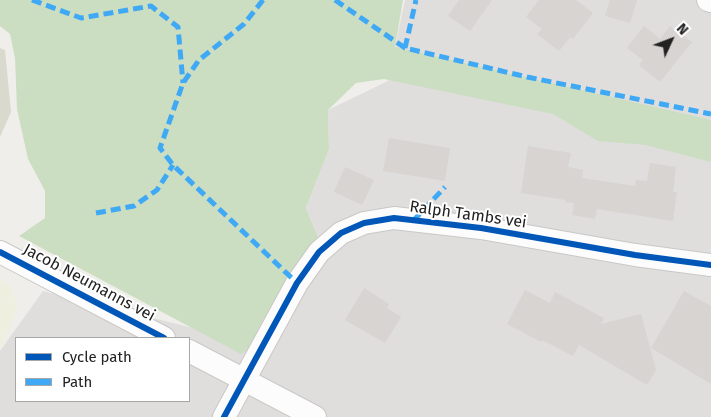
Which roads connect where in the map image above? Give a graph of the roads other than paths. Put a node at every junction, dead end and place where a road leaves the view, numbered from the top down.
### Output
1 (0, 252) edge
2 (711, 265) edge
3 (162, 337) edge
4 (190, 353) edge
5 (244, 381) junction
6 (224, 417) edge
7 (315, 417) edge

1 - 3 street, Jacob Neumanns vei
2 - 5 street, Ralph Tambs vei
4 - 5 street
5 - 6 street, Ralph Tambs vei
5 - 7 street

